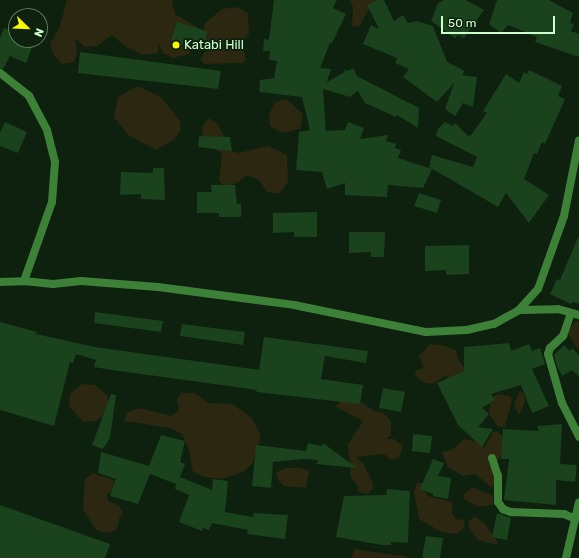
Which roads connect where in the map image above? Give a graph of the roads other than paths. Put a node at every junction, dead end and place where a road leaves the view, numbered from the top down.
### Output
1 (0, 73) edge
2 (579, 140) edge
3 (24, 281) junction
4 (0, 282) edge
5 (519, 310) junction
6 (575, 314) edge
7 (579, 437) edge
8 (492, 458) dead end
9 (579, 502) edge
10 (576, 519) junction
11 (566, 558) edge

1 - 3 street
2 - 5 street
3 - 4 street
3 - 5 street
5 - 6 street
6 - 7 street
8 - 10 street
9 - 10 street
10 - 11 street

